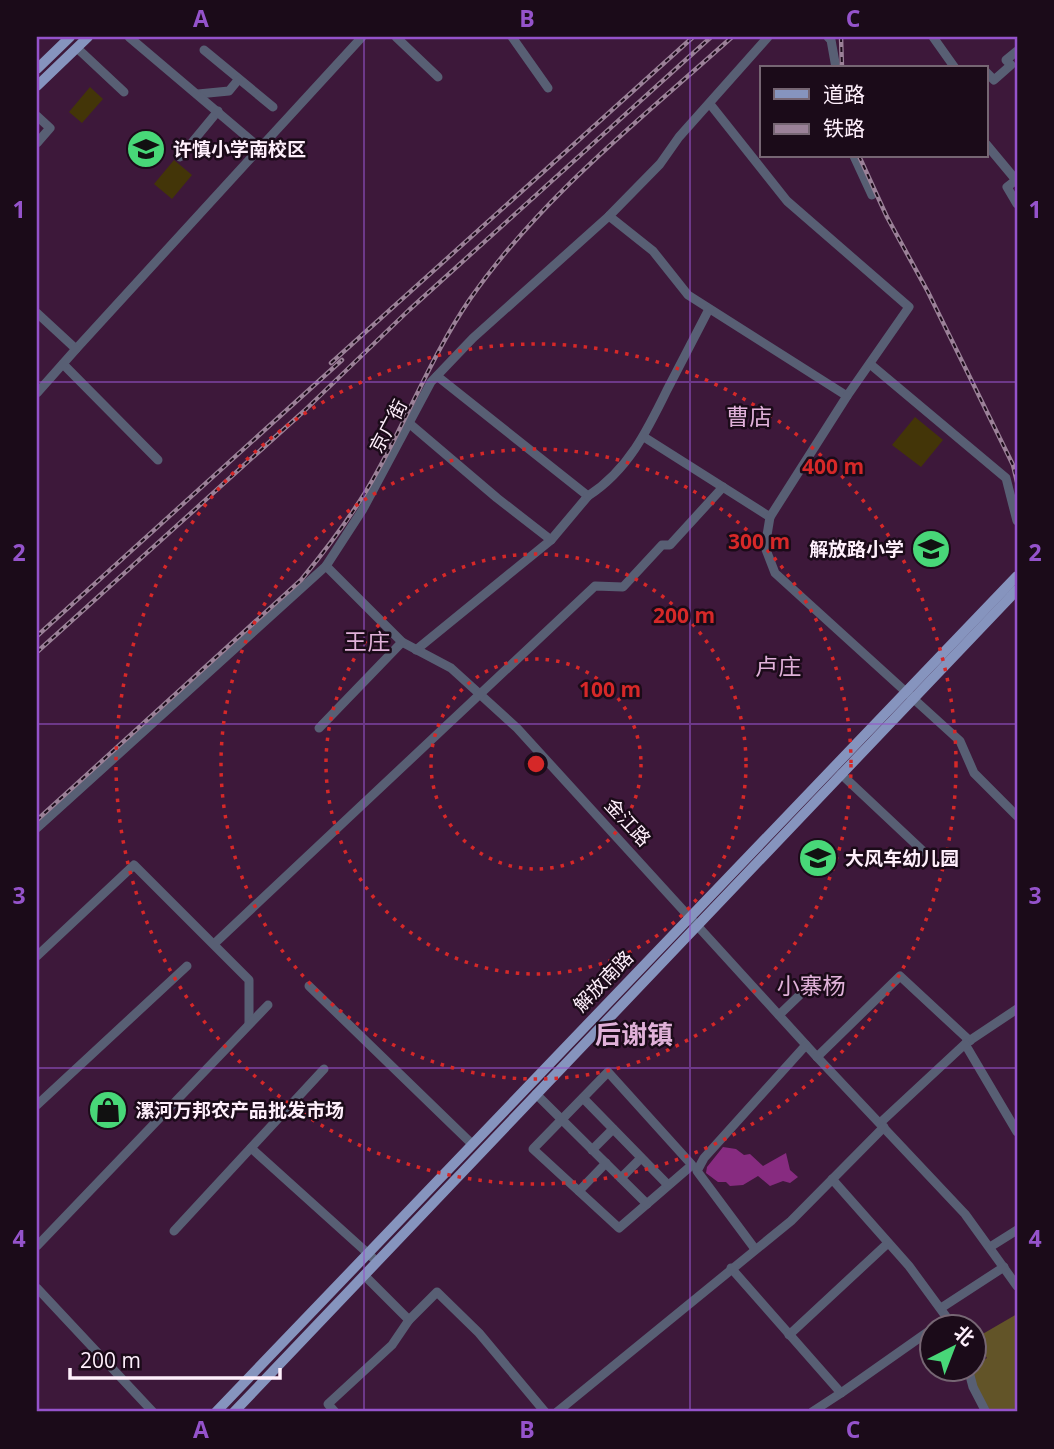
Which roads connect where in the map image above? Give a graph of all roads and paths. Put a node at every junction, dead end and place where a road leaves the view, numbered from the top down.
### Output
1 (70, 37) edge
2 (88, 37) edge
3 (130, 37) edge
4 (362, 37) edge
5 (396, 37) edge
6 (512, 37) edge
7 (768, 37) edge
8 (828, 37) edge
9 (933, 37) edge
10 (58, 48) junction
11 (77, 48) junction
12 (204, 50) dead end
13 (1017, 51) edge
14 (67, 57) junction
15 (836, 66) edge
16 (954, 66) edge
17 (37, 69) edge
18 (988, 74) edge
19 (438, 77) dead end
20 (239, 80) junction
21 (37, 86) edge
22 (548, 88) dead end
23 (124, 92) dead end
24 (198, 94) junction
25 (710, 104) junction
26 (273, 107) dead end
27 (218, 111) junction
28 (37, 116) edge
29 (37, 144) edge
30 (988, 146) edge
31 (260, 148) junction
32 (180, 157) dead end
33 (855, 158) edge
34 (872, 195) dead end
35 (1017, 204) edge
36 (609, 216) junction
37 (709, 309) junction
38 (37, 313) edge
39 (76, 349) junction
40 (63, 364) junction
41 (870, 364) junction
42 (437, 376) junction
43 (37, 393) edge
44 (847, 396) junction
45 (410, 424) junction
46 (644, 437) junction
47 (158, 460) dead end
48 (723, 487) junction
49 (588, 496) junction
50 (770, 517) junction
51 (1017, 521) edge
52 (551, 540) junction
53 (326, 566) junction
54 (1017, 576) edge
55 (1017, 590) edge
56 (402, 642) junction
57 (416, 650) junction
58 (910, 694) junction
59 (480, 696) junction
60 (319, 728) dead end
61 (841, 774) junction
62 (1017, 816) edge
63 (37, 828) edge
64 (924, 852) dead end
65 (694, 920) junction
66 (214, 944) junction
67 (37, 956) edge
68 (187, 966) dead end
69 (309, 986) dead end
70 (808, 987) dead end
71 (268, 1005) dead end
72 (1017, 1009) edge
73 (779, 1015) junction
74 (249, 1024) junction
75 (967, 1042) junction
76 (806, 1045) junction
77 (817, 1057) junction
78 (324, 1069) dead end
79 (536, 1094) junction
80 (583, 1098) junction
81 (37, 1105) edge
82 (562, 1120) junction
83 (882, 1125) junction
84 (613, 1129) junction
85 (1017, 1132) edge
86 (472, 1144) junction
87 (251, 1148) junction
88 (592, 1150) junction
89 (641, 1158) junction
90 (606, 1163) junction
91 (621, 1178) junction
92 (832, 1179) junction
93 (668, 1185) junction
94 (579, 1191) junction
95 (647, 1204) junction
96 (1017, 1230) edge
97 (174, 1231) dead end
98 (38, 1241) edge
99 (888, 1243) junction
100 (990, 1247) junction
101 (755, 1249) junction
102 (372, 1258) junction
103 (1004, 1267) junction
104 (731, 1268) junction
105 (364, 1275) junction
106 (1017, 1286) edge
107 (37, 1288) edge
108 (941, 1308) junction
109 (944, 1312) edge
110 (409, 1320) junction
111 (789, 1335) junction
112 (918, 1339) edge
113 (972, 1382) edge
114 (841, 1393) junction
115 (153, 1412) edge
116 (216, 1412) edge
117 (234, 1412) edge
118 (335, 1412) edge
119 (545, 1412) edge
120 (557, 1412) edge
121 (812, 1412) edge
122 (986, 1412) edge

1 - 10 main road
2 - 11 main road
3 - 24 street
4 - 31 street
5 - 19 street
6 - 22 street
7 - 25 street, 京广街
8 - 15 street
9 - 16 street
10 - 14 main road
10 - 17 main road
11 - 14 main road
11 - 23 street
12 - 20 street
13 - 18 street
14 - 21 main road
20 - 24 street
20 - 26 street
24 - 27 street
25 - 36 street, 京广街
25 - 41 street
27 - 31 street
27 - 32 street
28 - 29 street
30 - 35 street
31 - 39 street
33 - 34 street
36 - 37 street
36 - 42 street, 京广街
37 - 44 street
37 - 46 street
38 - 39 street
39 - 40 street
40 - 43 street
40 - 47 street
41 - 44 street
41 - 51 street
42 - 45 street, 京广街
42 - 49 street
44 - 50 street
45 - 52 street
45 - 53 street, 京广街
46 - 48 street
46 - 49 street
48 - 50 street
48 - 59 street
49 - 52 street
50 - 58 street
52 - 57 street
53 - 56 street, 金江路
53 - 63 street, 京广街
54 - 58 main road, 解放南路
55 - 58 main road, 解放南路
56 - 57 street, 金江路
56 - 60 street
57 - 59 street, 金江路
58 - 61 main road, 解放南路
58 - 62 street
58 - 65 main road, 解放南路
59 - 65 street, 金江路
59 - 66 street
61 - 64 street
61 - 65 main road, 解放南路
65 - 73 street, 金江路
65 - 79 main road, 解放南路
65 - 86 main road, 解放南路
66 - 67 street
66 - 74 street
68 - 81 street
69 - 86 street
70 - 73 street
71 - 74 street
72 - 75 street
73 - 76 street, 金江路
74 - 98 street
75 - 77 street
75 - 83 street
75 - 85 street
76 - 77 street, 金江路
76 - 101 street
77 - 83 street, 金江路
78 - 87 street
79 - 82 street
79 - 102 main road, 解放南路
80 - 82 street
80 - 84 street
80 - 93 street
82 - 88 street
82 - 94 street
83 - 92 street
83 - 100 street, 金江路
84 - 88 street
84 - 89 street
86 - 102 main road, 解放南路
87 - 97 street
87 - 102 street
88 - 90 street
89 - 91 street
89 - 93 street
90 - 91 street
90 - 94 street
91 - 95 street
92 - 99 street
92 - 101 street
93 - 95 street
94 - 95 street
96 - 100 street
99 - 108 street
99 - 111 street
100 - 103 street, 金江路
101 - 104 street
102 - 105 main road, 解放南路
102 - 116 main road, 解放南路
103 - 106 street, 金江路
103 - 108 street
104 - 111 street
104 - 120 street
105 - 110 street
105 - 117 main road, 解放南路
107 - 115 street
108 - 109 street
110 - 118 street
110 - 119 street
111 - 114 street
112 - 114 street
113 - 122 street
114 - 121 street

